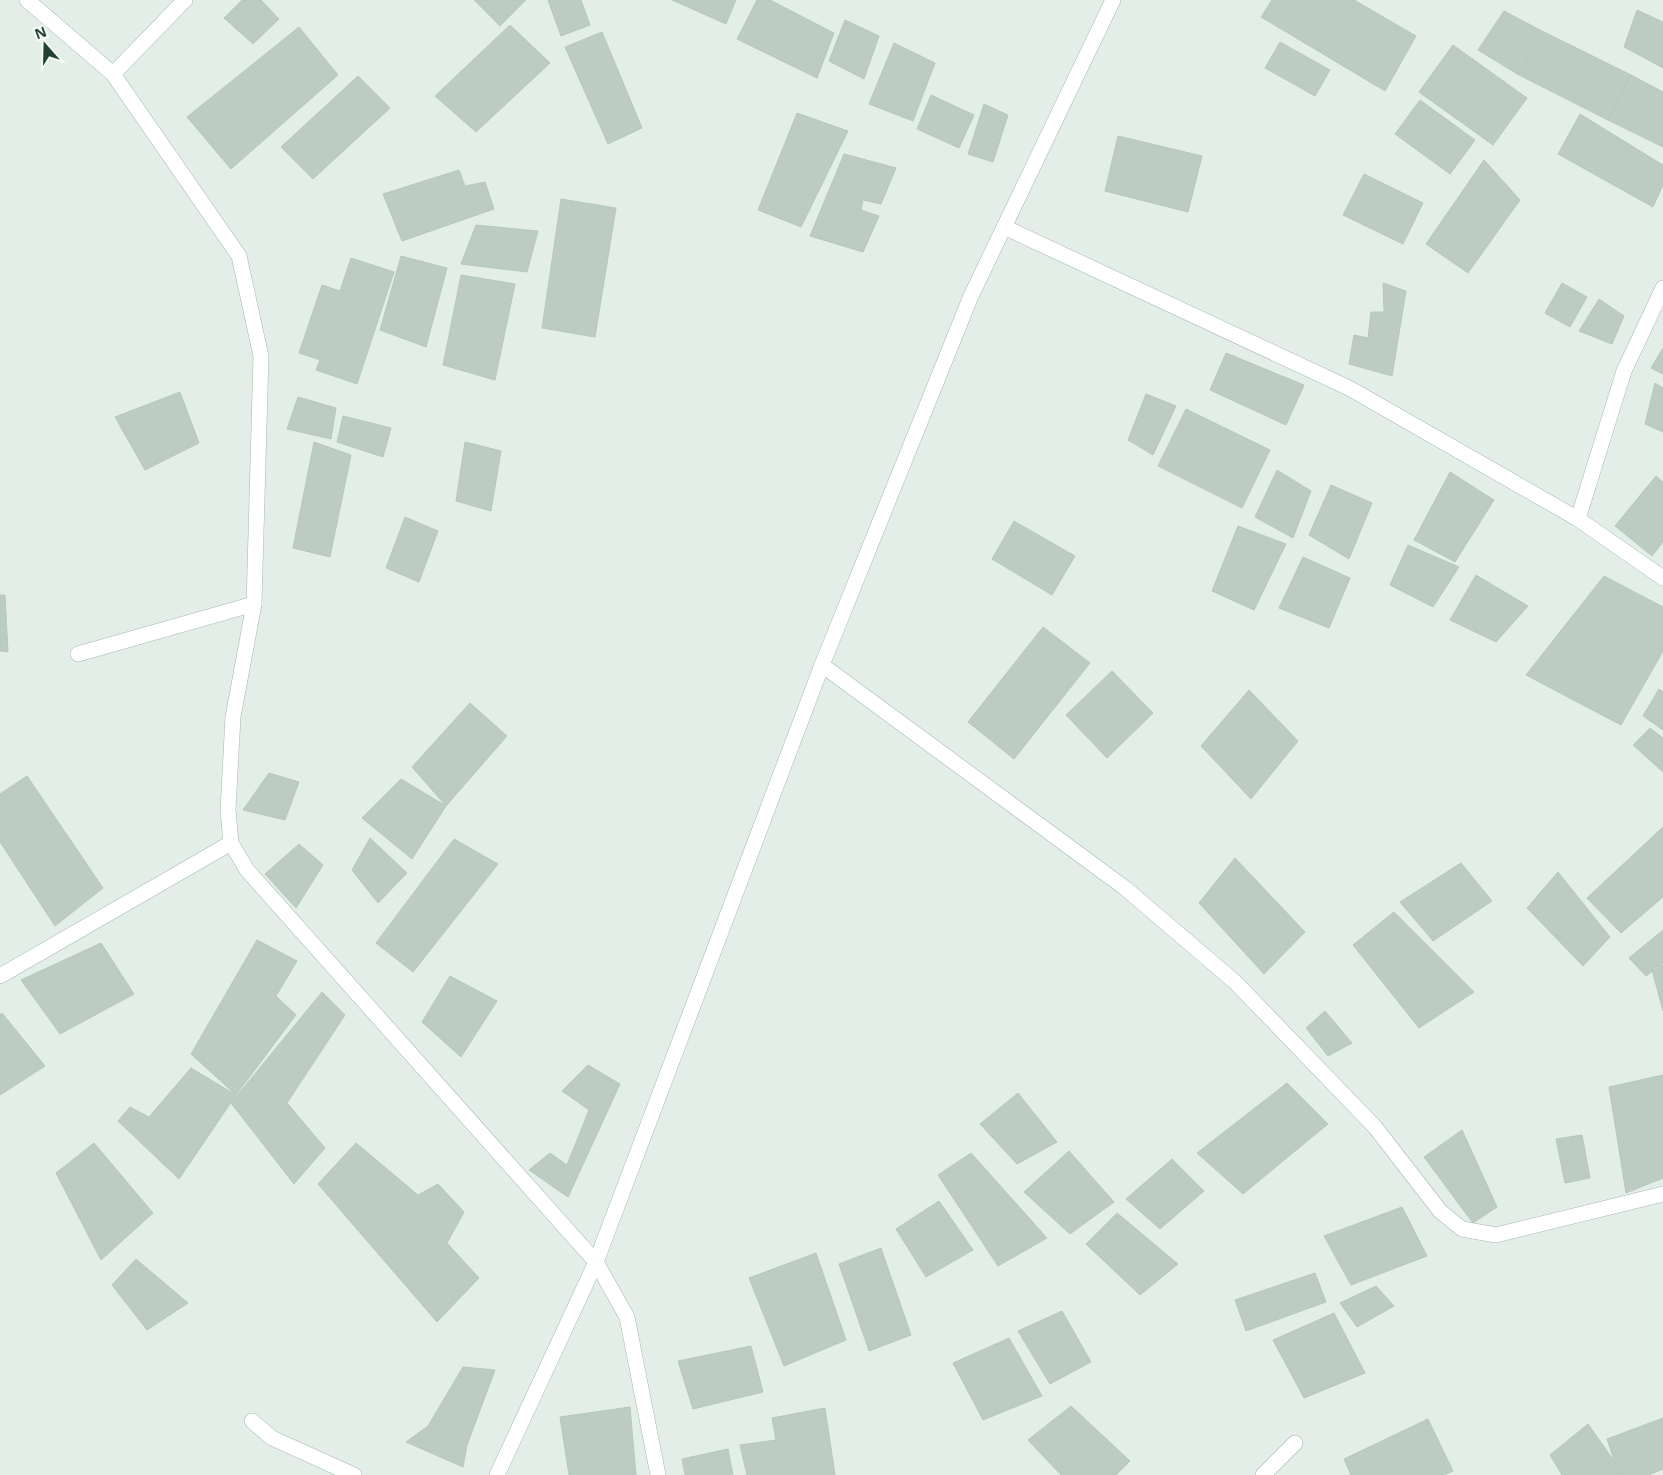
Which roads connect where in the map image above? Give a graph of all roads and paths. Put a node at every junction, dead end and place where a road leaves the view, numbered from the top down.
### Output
1 (27, 0) edge
2 (185, 0) edge
3 (1112, 0) edge
4 (113, 74) junction
5 (1004, 227) junction
6 (1663, 288) edge
7 (1578, 519) junction
8 (1663, 578) edge
9 (254, 604) junction
10 (78, 654) dead end
11 (822, 665) junction
12 (231, 843) junction
13 (0, 976) edge
14 (1663, 1194) edge
15 (596, 1262) junction
16 (252, 1421) dead end
17 (1295, 1443) dead end
18 (354, 1475) edge
19 (497, 1475) edge
20 (658, 1475) edge
21 (1263, 1475) edge

1 - 4 street
2 - 4 street
3 - 5 street
4 - 9 street
5 - 7 street
5 - 11 street
6 - 7 street
7 - 8 street
9 - 10 street
9 - 12 street
11 - 14 street
11 - 15 street
12 - 13 street
12 - 15 street
15 - 19 street
15 - 20 street
16 - 18 street
17 - 21 street

